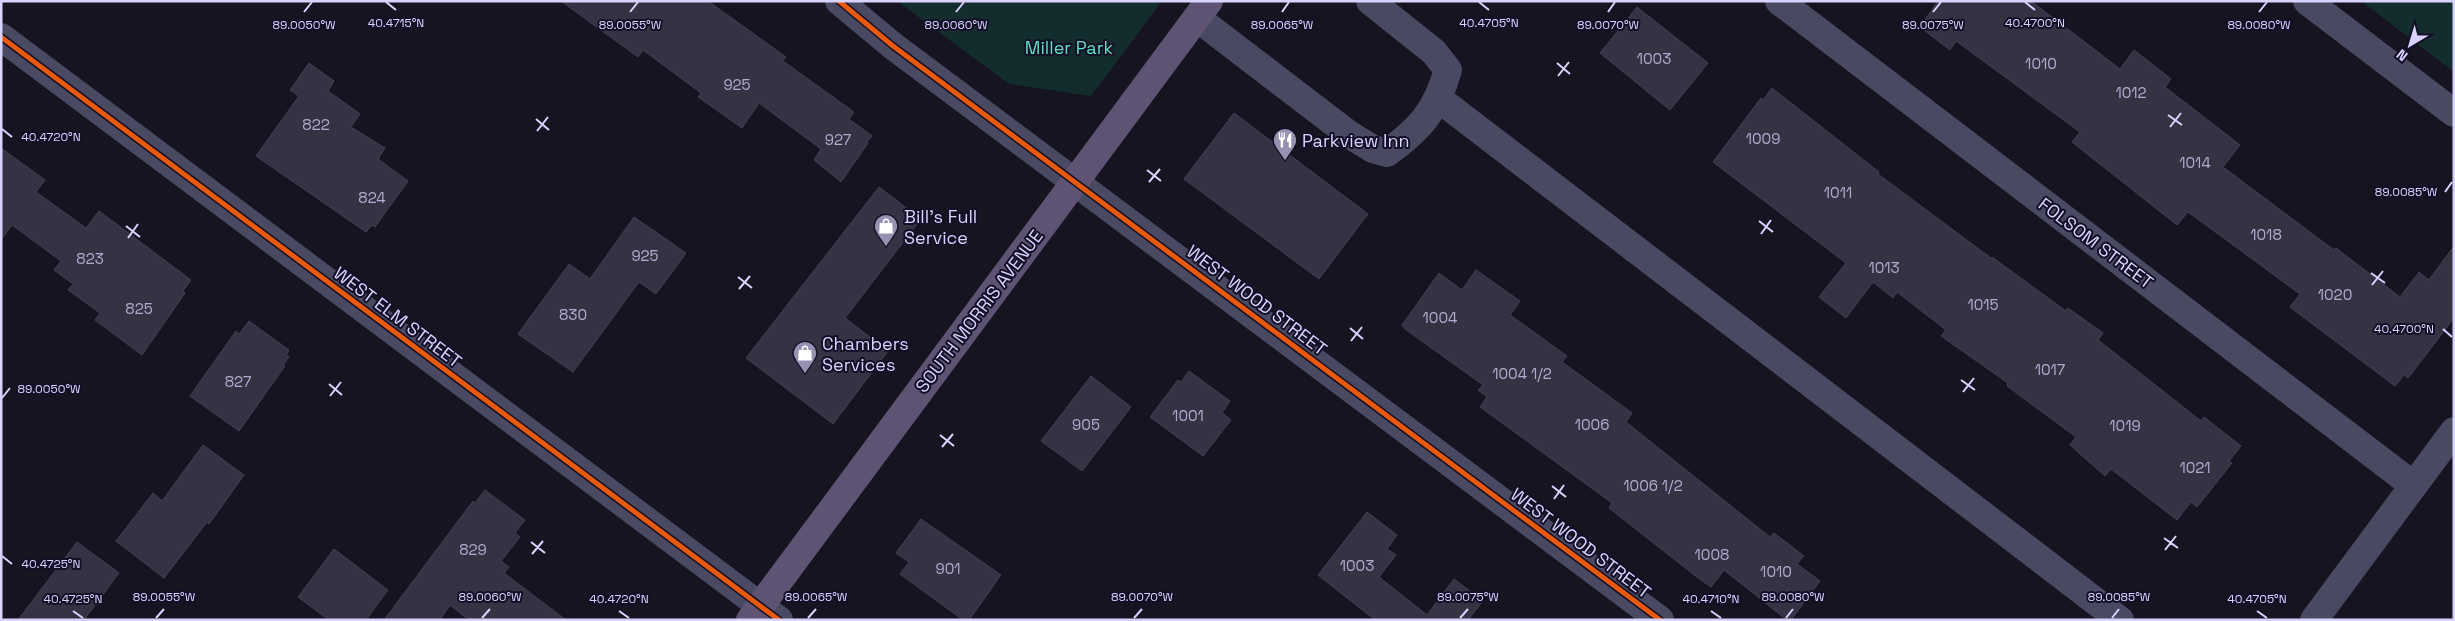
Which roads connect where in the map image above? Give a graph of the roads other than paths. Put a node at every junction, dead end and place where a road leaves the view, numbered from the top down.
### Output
1 (839, 1) edge
2 (1370, 1) edge
3 (1779, 1) edge
4 (2307, 1) edge
5 (1203, 9) edge
6 (1, 37) edge
7 (1439, 99) junction
8 (2454, 113) edge
9 (1075, 181) junction
10 (2449, 446) edge
11 (2412, 485) junction
12 (763, 615) edge
13 (1660, 620) edge
14 (2120, 620) edge
15 (2314, 620) edge

1 - 9 street, WEST WOOD STREET
2 - 7 street
3 - 11 street, FOLSOM STREET
4 - 8 street
5 - 7 street
5 - 9 main road, SOUTH MORRIS AVENUE
6 - 12 street, WEST ELM STREET
7 - 14 street
9 - 12 main road, SOUTH MORRIS AVENUE
9 - 13 street, WEST WOOD STREET
10 - 11 street
11 - 15 street

